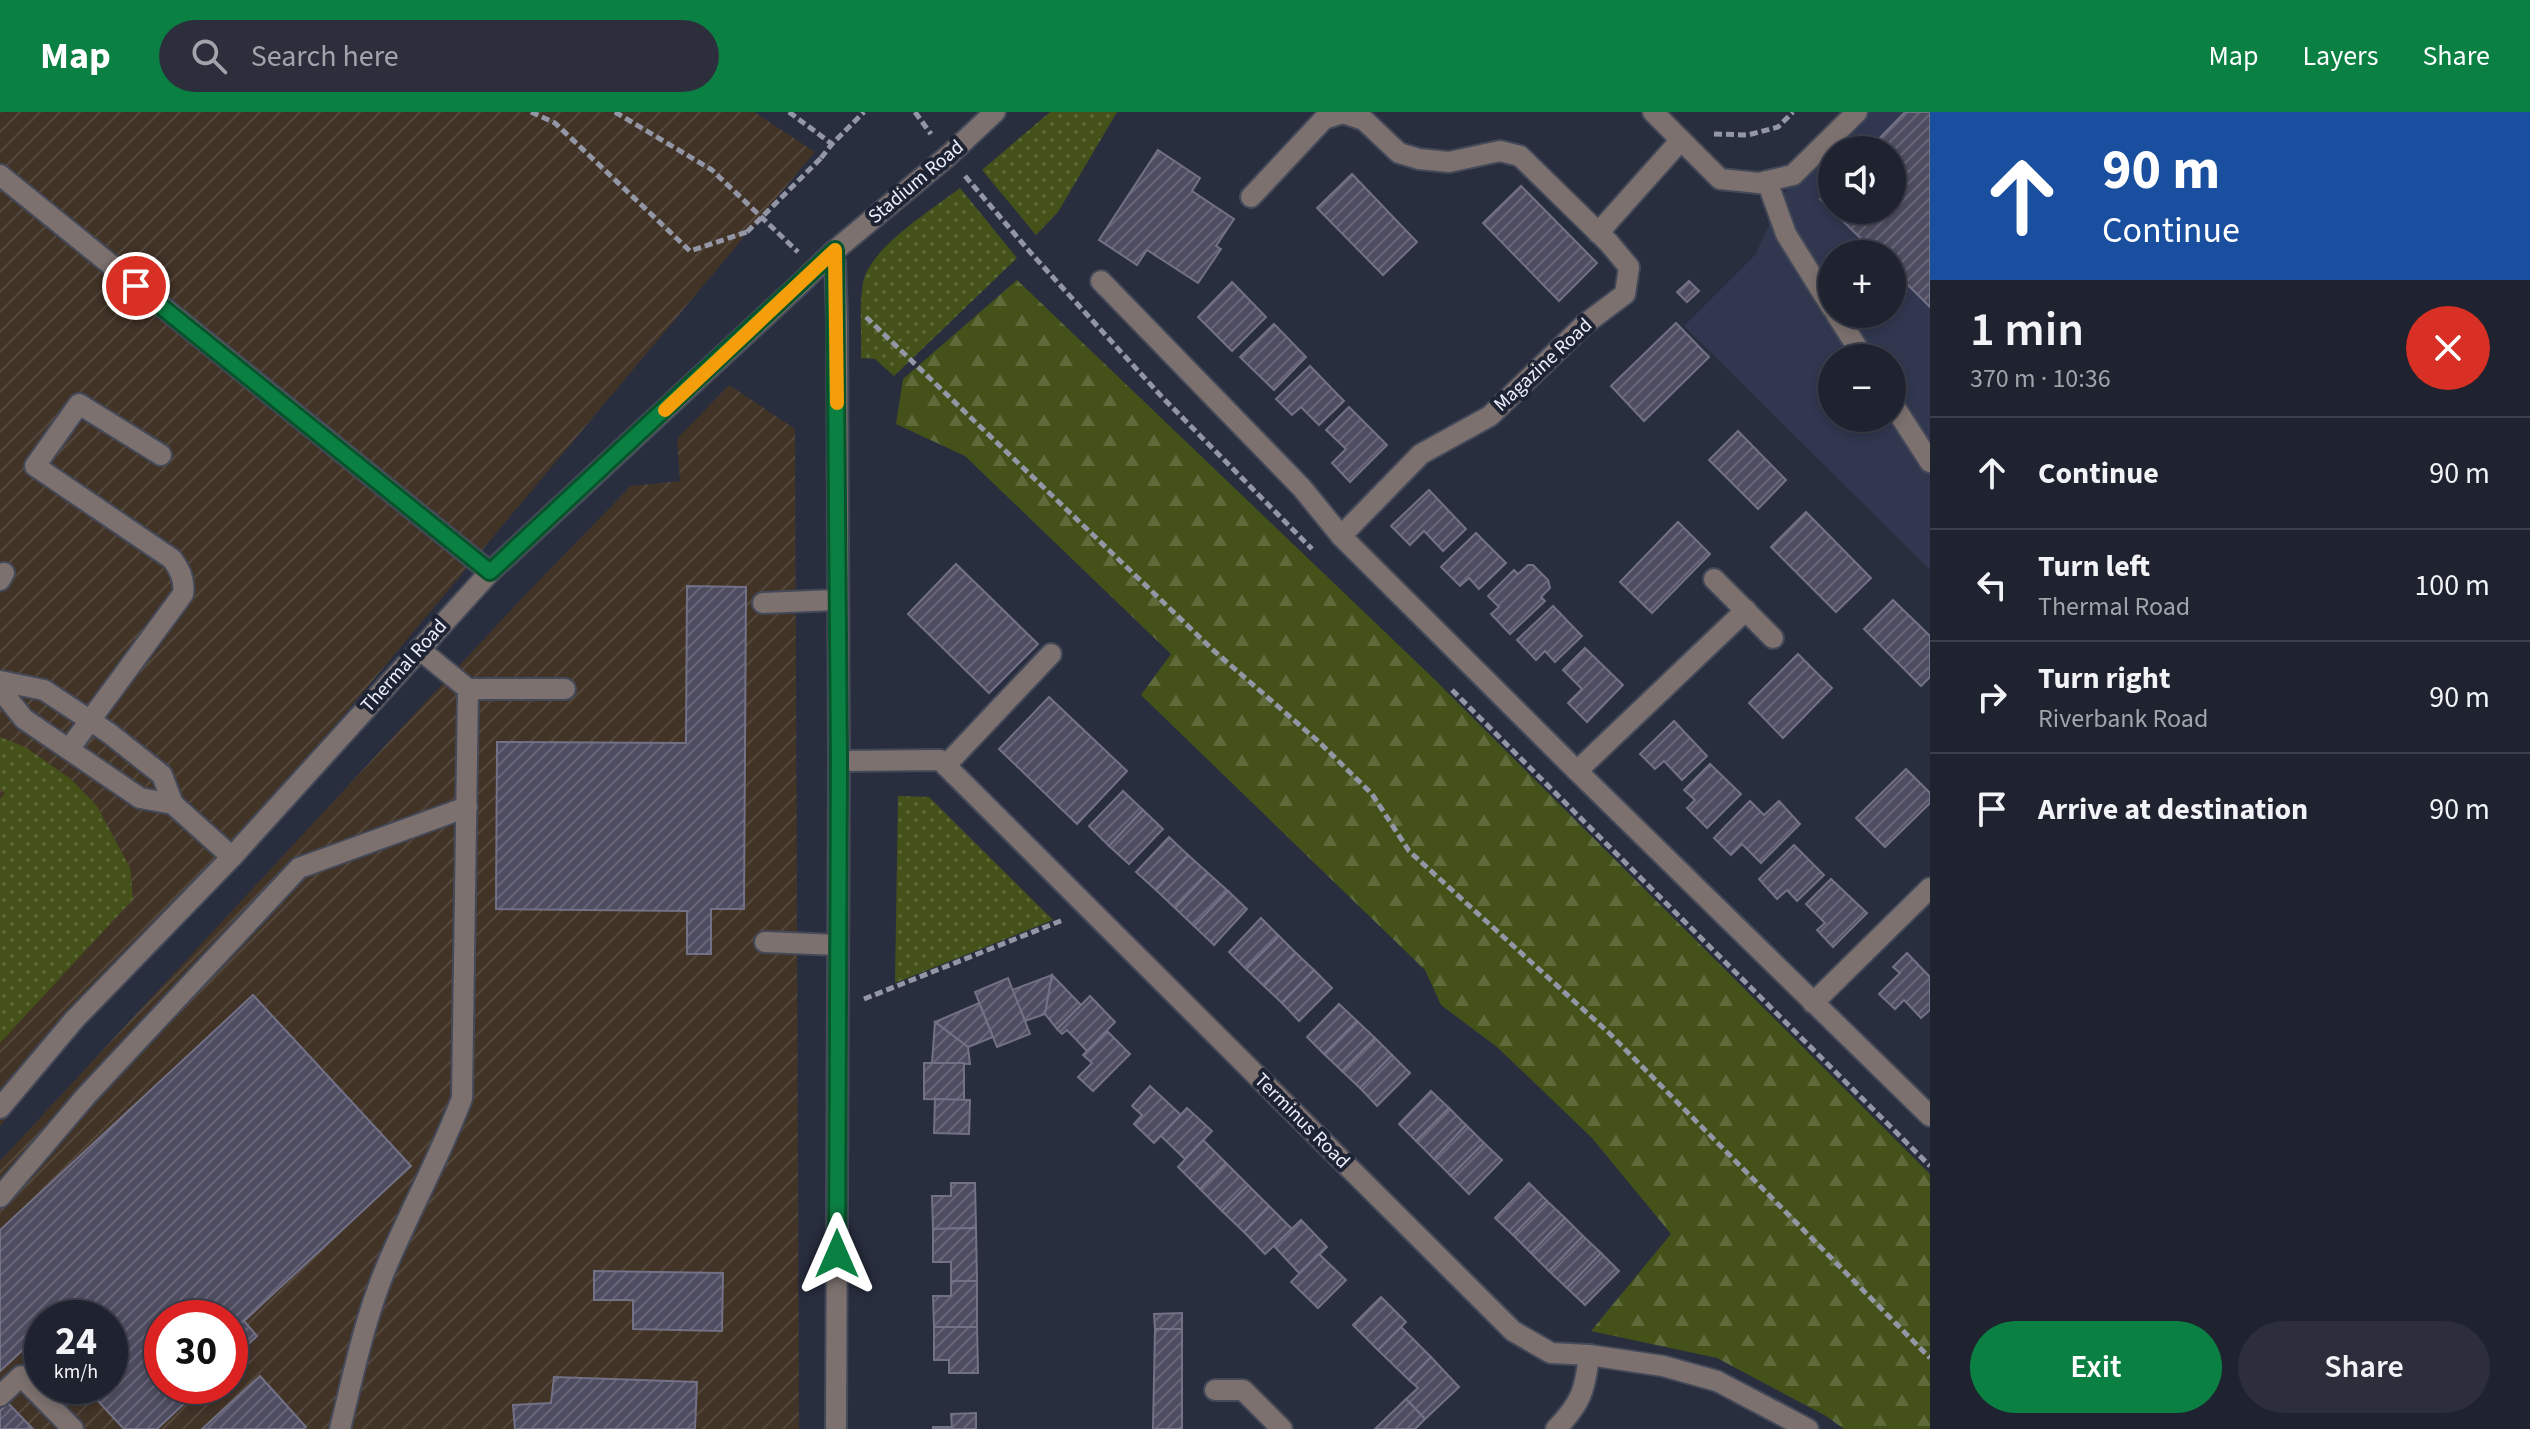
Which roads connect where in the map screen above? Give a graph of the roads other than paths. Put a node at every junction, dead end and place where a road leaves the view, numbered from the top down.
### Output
1 (995, 112) edge
2 (1653, 112) edge
3 (1857, 112) edge
4 (1681, 140) junction
5 (0, 175) edge
6 (1767, 181) junction
7 (1251, 197) dead end
8 (1598, 233) junction
9 (834, 254) junction
10 (1101, 281) dead end
11 (1818, 285) edge
12 (1906, 425) edge
13 (161, 455) dead end
14 (1930, 462) edge
15 (1341, 536) junction
16 (490, 572) junction
17 (1714, 579) dead end
18 (837, 600) junction
19 (763, 603) dead end
20 (1746, 610) junction
21 (1773, 638) dead end
22 (419, 649) junction
23 (1051, 654) dead end
24 (0, 681) edge
25 (0, 689) edge
26 (468, 689) junction
27 (565, 689) dead end
28 (89, 720) junction
29 (69, 749) junction
30 (839, 761) junction
31 (946, 765) junction
32 (1577, 771) junction
33 (173, 804) junction
34 (467, 807) junction
35 (232, 857) junction
36 (1930, 888) edge
37 (765, 942) dead end
38 (838, 945) junction
39 (1813, 1003) junction
40 (0, 1108) edge
41 (1930, 1116) edge
42 (0, 1197) edge
43 (1589, 1355) junction
44 (1215, 1390) dead end
45 (0, 1396) edge
46 (73, 1429) edge
47 (340, 1429) edge
48 (836, 1429) edge
49 (1282, 1429) edge
50 (1556, 1429) edge
51 (1808, 1429) edge

1 - 9 street, Stadium Road
2 - 4 street
3 - 6 street
4 - 6 street
4 - 8 street
5 - 16 street
6 - 11 street
7 - 8 street, Magazine Road
8 - 15 street, Magazine Road
9 - 16 street, Thermal Road, bridge
9 - 18 street, bridge
10 - 15 street
12 - 14 street
13 - 28 street
15 - 32 street
16 - 22 street, Thermal Road
17 - 20 street
18 - 19 street
18 - 30 street
20 - 21 street
20 - 32 street
22 - 26 street
22 - 35 street, Thermal Road
23 - 31 street
24 - 28 street
25 - 29 street
26 - 27 street
26 - 34 street
28 - 29 street
28 - 33 street
29 - 33 street
30 - 31 street
30 - 38 street
31 - 43 street, Terminus Road
32 - 39 street
33 - 35 street
34 - 42 street
34 - 47 street
35 - 40 street, Thermal Road
36 - 39 street
37 - 38 street
38 - 48 street
39 - 41 street
43 - 50 street
43 - 51 street, Terminus Road
44 - 49 street
45 - 46 street

